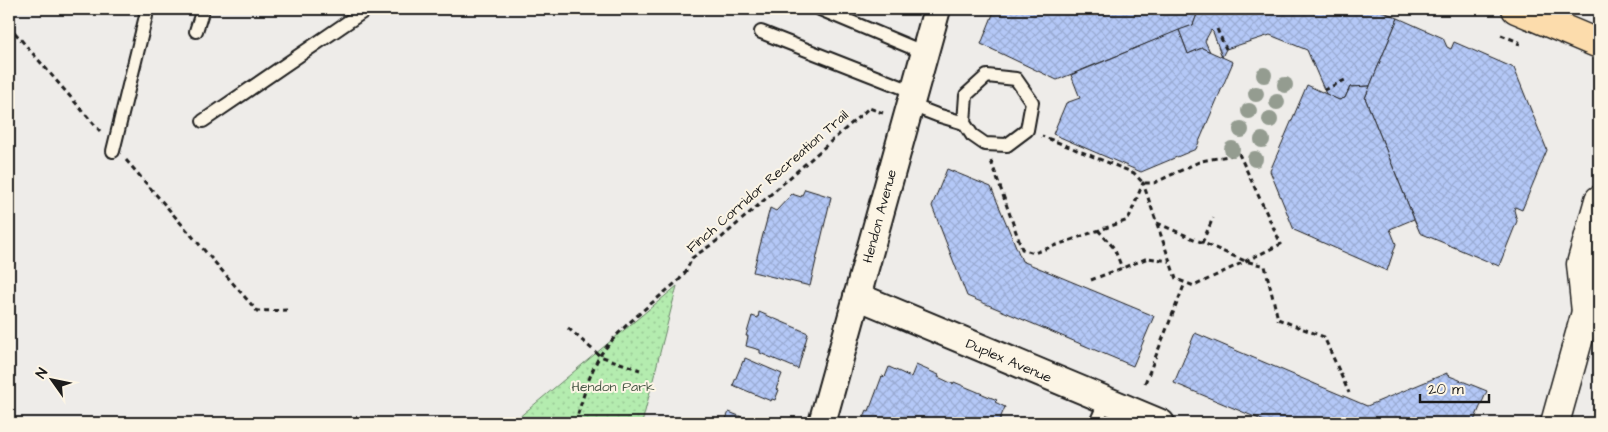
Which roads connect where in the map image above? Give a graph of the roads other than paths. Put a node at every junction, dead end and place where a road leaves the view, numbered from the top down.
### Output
1 (145, 9) edge
2 (203, 9) edge
3 (367, 9) edge
4 (820, 9) edge
5 (937, 9) edge
6 (1516, 9) edge
7 (196, 31) dead end
8 (761, 32) dead end
9 (1599, 44) edge
10 (925, 53) junction
11 (910, 106) junction
12 (203, 121) dead end
13 (964, 123) junction
14 (114, 149) road end
15 (1599, 200) edge
16 (857, 296) junction
17 (1593, 303) edge
18 (1101, 412) edge
19 (822, 423) edge
20 (1160, 423) edge
21 (1555, 423) edge

1 - 14 lane
2 - 7 lane
3 - 12 lane
4 - 10 lane
5 - 10 street, Hendon Avenue
6 - 9 main road
8 - 11 lane
10 - 11 street, Hendon Avenue
11 - 13 lane
11 - 16 street, Hendon Avenue
13 - 13 lane
15 - 17 main road
16 - 18 street, Duplex Avenue
16 - 19 street, Hendon Avenue
17 - 21 main road
18 - 20 street, Duplex Avenue

